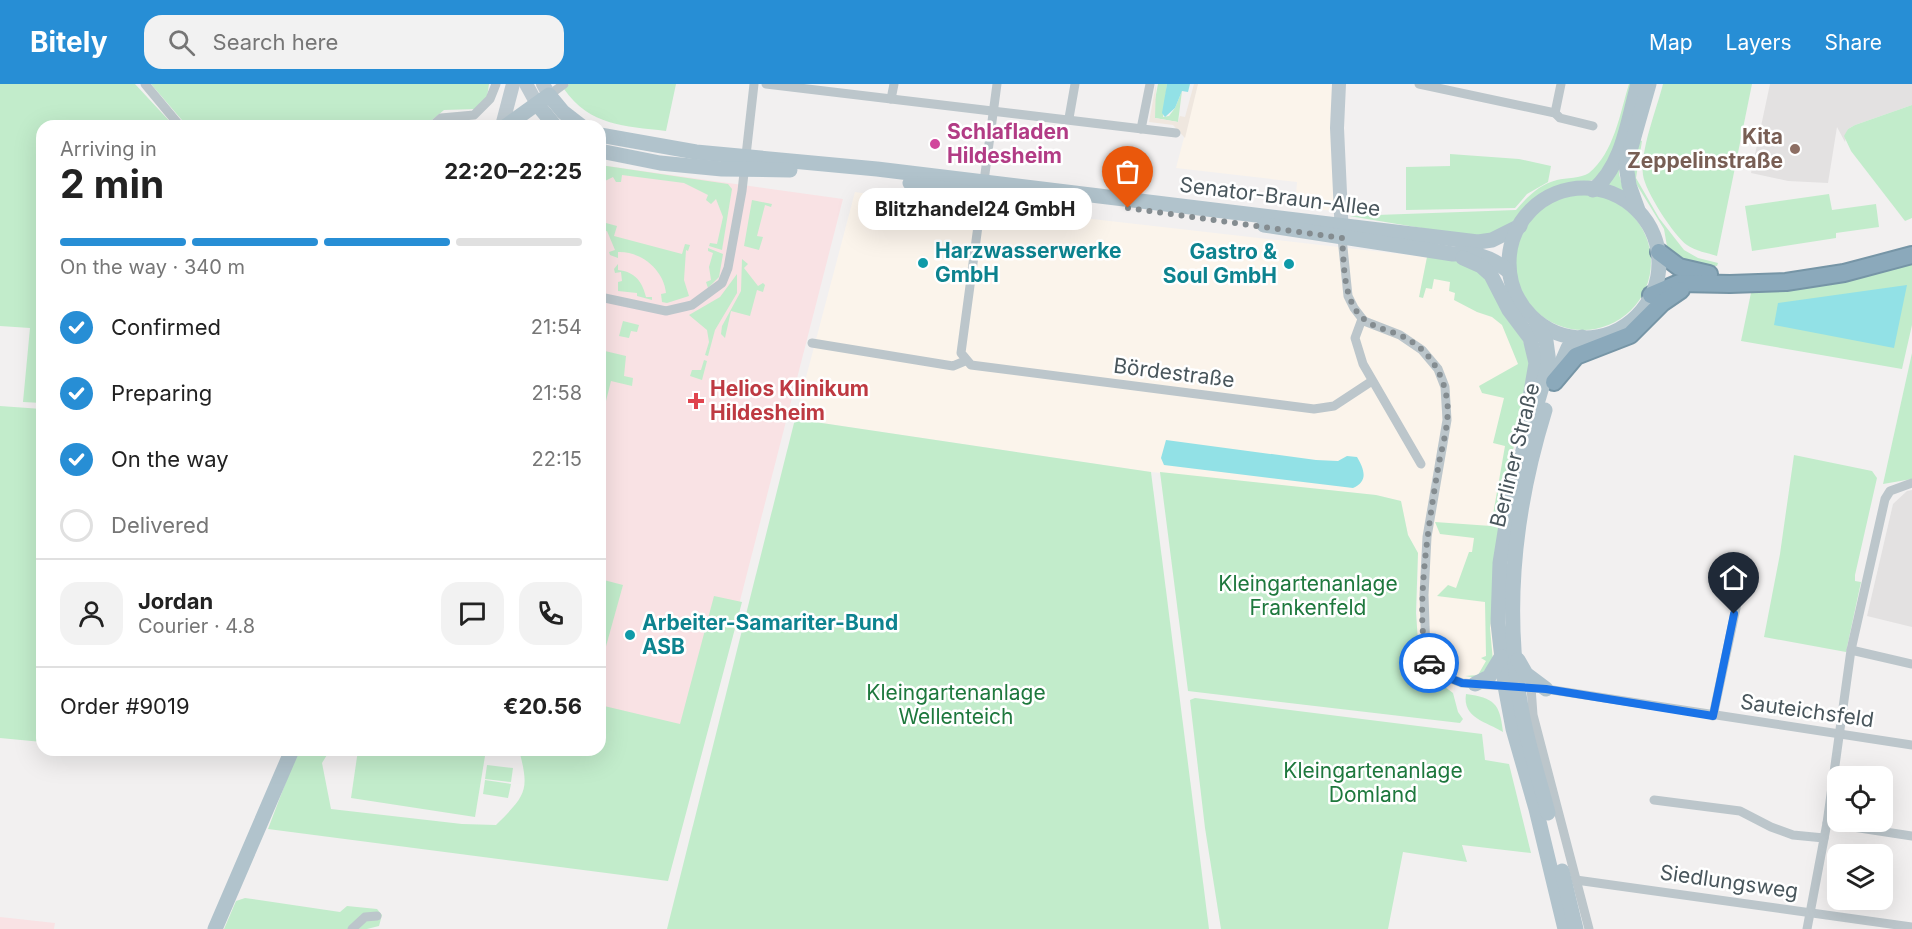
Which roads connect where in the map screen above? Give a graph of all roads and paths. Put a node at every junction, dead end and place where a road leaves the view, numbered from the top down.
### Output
1 (144, 84) edge
2 (496, 84) edge
3 (513, 84) edge
4 (526, 84) edge
5 (564, 84) edge
6 (754, 84) edge
7 (766, 84) edge
8 (894, 84) edge
9 (997, 84) edge
10 (1075, 84) edge
11 (1150, 84) edge
12 (1339, 84) edge
13 (1419, 84) edge
14 (1561, 84) edge
15 (1638, 84) edge
16 (1649, 84) edge
17 (793, 86) edge
18 (543, 94) edge
19 (891, 99) junction
20 (992, 111) junction
21 (1554, 113) junction
22 (1070, 118) junction
23 (175, 120) edge
24 (439, 120) edge
25 (505, 120) edge
26 (511, 120) edge
27 (553, 120) edge
28 (573, 120) edge
29 (1593, 126) dead end
30 (1631, 128) junction
31 (1142, 129) junction
32 (1176, 133) dead end
33 (606, 136) edge
34 (1626, 143) junction
35 (606, 152) edge
36 (745, 162) junction
37 (982, 188) junction
38 (1593, 190) junction
39 (1638, 210) junction
40 (1520, 226) junction
41 (1342, 231) junction
42 (1912, 245) edge
43 (1659, 252) junction
44 (1453, 254) junction
45 (1912, 255) edge
46 (1508, 272) junction
47 (1716, 284) junction
48 (1651, 295) junction
49 (606, 299) edge
50 (1362, 319) junction
51 (1536, 322) junction
52 (1582, 337) junction
53 (812, 343) dead end
54 (965, 361) junction
55 (1372, 381) junction
56 (1554, 382) junction
57 (1518, 462) junction
58 (1421, 464) dead end
59 (1912, 483) edge
60 (1738, 594) dead end
61 (1851, 650) junction
62 (1508, 655) junction
63 (1912, 664) edge
64 (1469, 684) junction
65 (1525, 687) junction
66 (1713, 716) junction
67 (1838, 734) junction
68 (1912, 745) edge
69 (289, 756) edge
70 (1834, 766) edge
71 (1654, 800) dead end
72 (1827, 823) edge
73 (1886, 832) edge
74 (1912, 836) edge
75 (1824, 838) junction
76 (1576, 880) junction
77 (1811, 912) junction
78 (377, 916) dead end
79 (1912, 927) edge
80 (215, 929) edge
81 (352, 929) edge
82 (1565, 929) edge
83 (1576, 929) edge
84 (1589, 929) edge
85 (1807, 929) edge

1 - 23 street
2 - 24 street
3 - 25 street
4 - 18 street
5 - 18 street
6 - 36 street
7 - 17 street
8 - 19 street
9 - 20 street
10 - 22 street
11 - 31 street
12 - 41 street
13 - 21 street
14 - 21 street
15 - 30 main road
16 - 30 main road
17 - 19 street
18 - 26 main road
18 - 27 main road
18 - 28 main road
19 - 20 street
20 - 22 street
20 - 37 street
21 - 29 street
22 - 31 street
30 - 34 main road
31 - 32 street
33 - 36 main road, Senator-Braun-Allee
34 - 38 main road
34 - 39 main road
35 - 36 main road, Senator-Braun-Allee
36 - 37 main road, Senator-Braun-Allee
36 - 49 street
37 - 41 main road, Senator-Braun-Allee
37 - 54 street
38 - 39 main road
38 - 40 main road
39 - 43 main road
40 - 41 main road, Senator-Braun-Allee
40 - 46 main road
41 - 44 main road, Senator-Braun-Allee
41 - 50 street
42 - 43 highway
43 - 48 main road
44 - 46 main road, Senator-Braun-Allee
44 - 57 main road
45 - 47 highway
46 - 51 main road
47 - 48 highway
47 - 56 highway
48 - 52 main road
50 - 55 street
50 - 64 street
51 - 52 main road
51 - 57 main road, Berliner Straße
52 - 56 main road, Berliner Straße
53 - 54 street, Bördestraße
54 - 55 street, Bördestraße
55 - 58 street
56 - 62 main road, Berliner Straße
57 - 62 main road, Berliner Straße
59 - 61 street
60 - 66 street
61 - 63 street
61 - 67 street
62 - 64 main road
62 - 65 main road, Berliner Straße
62 - 65 main road
64 - 65 street
65 - 66 street, Sauteichsfeld
65 - 76 street, Berliner Straße
65 - 82 main road
65 - 83 main road
66 - 67 street, Sauteichsfeld
67 - 68 street, Sauteichsfeld
67 - 70 street
69 - 80 main road
71 - 75 street
72 - 75 street
73 - 74 street
75 - 77 street
76 - 77 street, Siedlungsweg
76 - 84 street, Berliner Straße
77 - 79 street, Siedlungsweg
77 - 85 street
78 - 81 street

